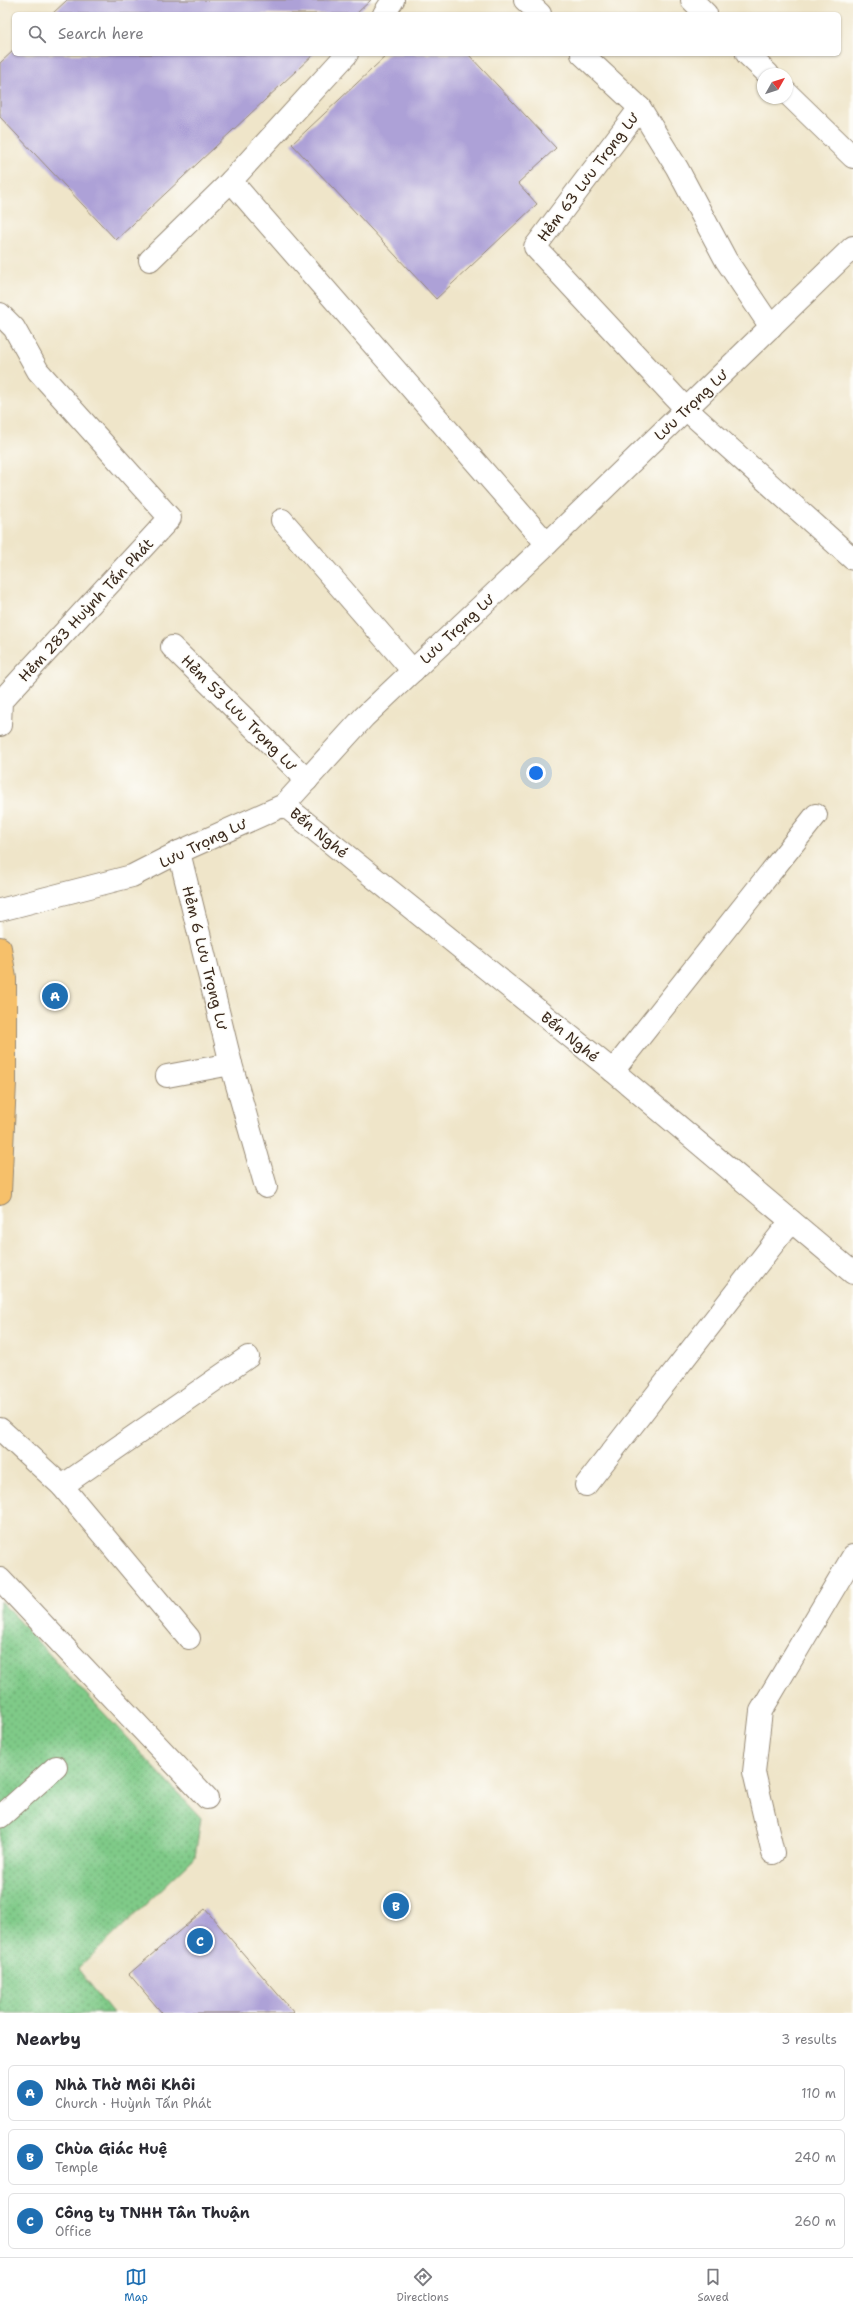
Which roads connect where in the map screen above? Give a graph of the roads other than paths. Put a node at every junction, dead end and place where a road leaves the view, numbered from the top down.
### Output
1 (393, 0) edge
2 (525, 0) edge
3 (692, 0) edge
4 (385, 12) edge
5 (538, 12) edge
6 (704, 12) edge
7 (346, 56) edge
8 (584, 56) edge
9 (749, 56) edge
10 (762, 68) edge
11 (793, 99) edge
12 (640, 108) junction
13 (853, 157) edge
14 (231, 181) junction
15 (853, 247) edge
16 (150, 260) dead end
17 (0, 314) edge
18 (771, 326) junction
19 (686, 409) junction
20 (282, 520) dead end
21 (547, 544) junction
22 (853, 559) edge
23 (172, 647) dead end
24 (413, 671) junction
25 (0, 725) edge
26 (306, 780) junction
27 (284, 804) junction
28 (816, 815) dead end
29 (179, 852) junction
30 (0, 910) edge
31 (0, 948) edge
32 (232, 1064) junction
33 (612, 1071) junction
34 (167, 1076) dead end
35 (266, 1187) dead end
36 (0, 1193) edge
37 (791, 1221) junction
38 (853, 1273) edge
39 (248, 1357) dead end
40 (0, 1429) edge
41 (586, 1484) dead end
42 (62, 1486) junction
43 (853, 1556) edge
44 (0, 1579) edge
45 (189, 1638) dead end
46 (56, 1767) dead end
47 (207, 1798) dead end
48 (0, 1817) edge
49 (773, 1853) dead end

1 - 4 street
2 - 5 street
3 - 6 street
7 - 14 street
8 - 12 street, Hẻm 63 Lưu Trọng Lư
9 - 10 street
11 - 13 street
12 - 18 street
12 - 19 street, Hẻm 63 Lưu Trọng Lư
14 - 16 street
14 - 21 street
15 - 18 street, Lưu Trọng Lư
17 - 25 street, Hẻm 283 Huỳnh Tấn Phát
18 - 19 street, Lưu Trọng Lư
19 - 21 street, Lưu Trọng Lư
19 - 22 street
20 - 24 street
21 - 24 street, Lưu Trọng Lư
23 - 26 street, Hẻm 53 Lưu Trọng Lư
24 - 26 street, Lưu Trọng Lư
26 - 27 street, Lưu Trọng Lư
27 - 29 street, Lưu Trọng Lư
27 - 33 street, Bến Nghé
28 - 33 street
29 - 30 street, Lưu Trọng Lư
29 - 32 street, Hẻm 6 Lưu Trọng Lư
31 - 36 main road
32 - 34 street
32 - 35 street, Hẻm 6 Lưu Trọng Lư
33 - 37 street, Bến Nghé
37 - 38 street, Bến Nghé
37 - 41 street
39 - 42 street
40 - 42 street
42 - 45 street
43 - 49 street
44 - 47 street
46 - 48 street

